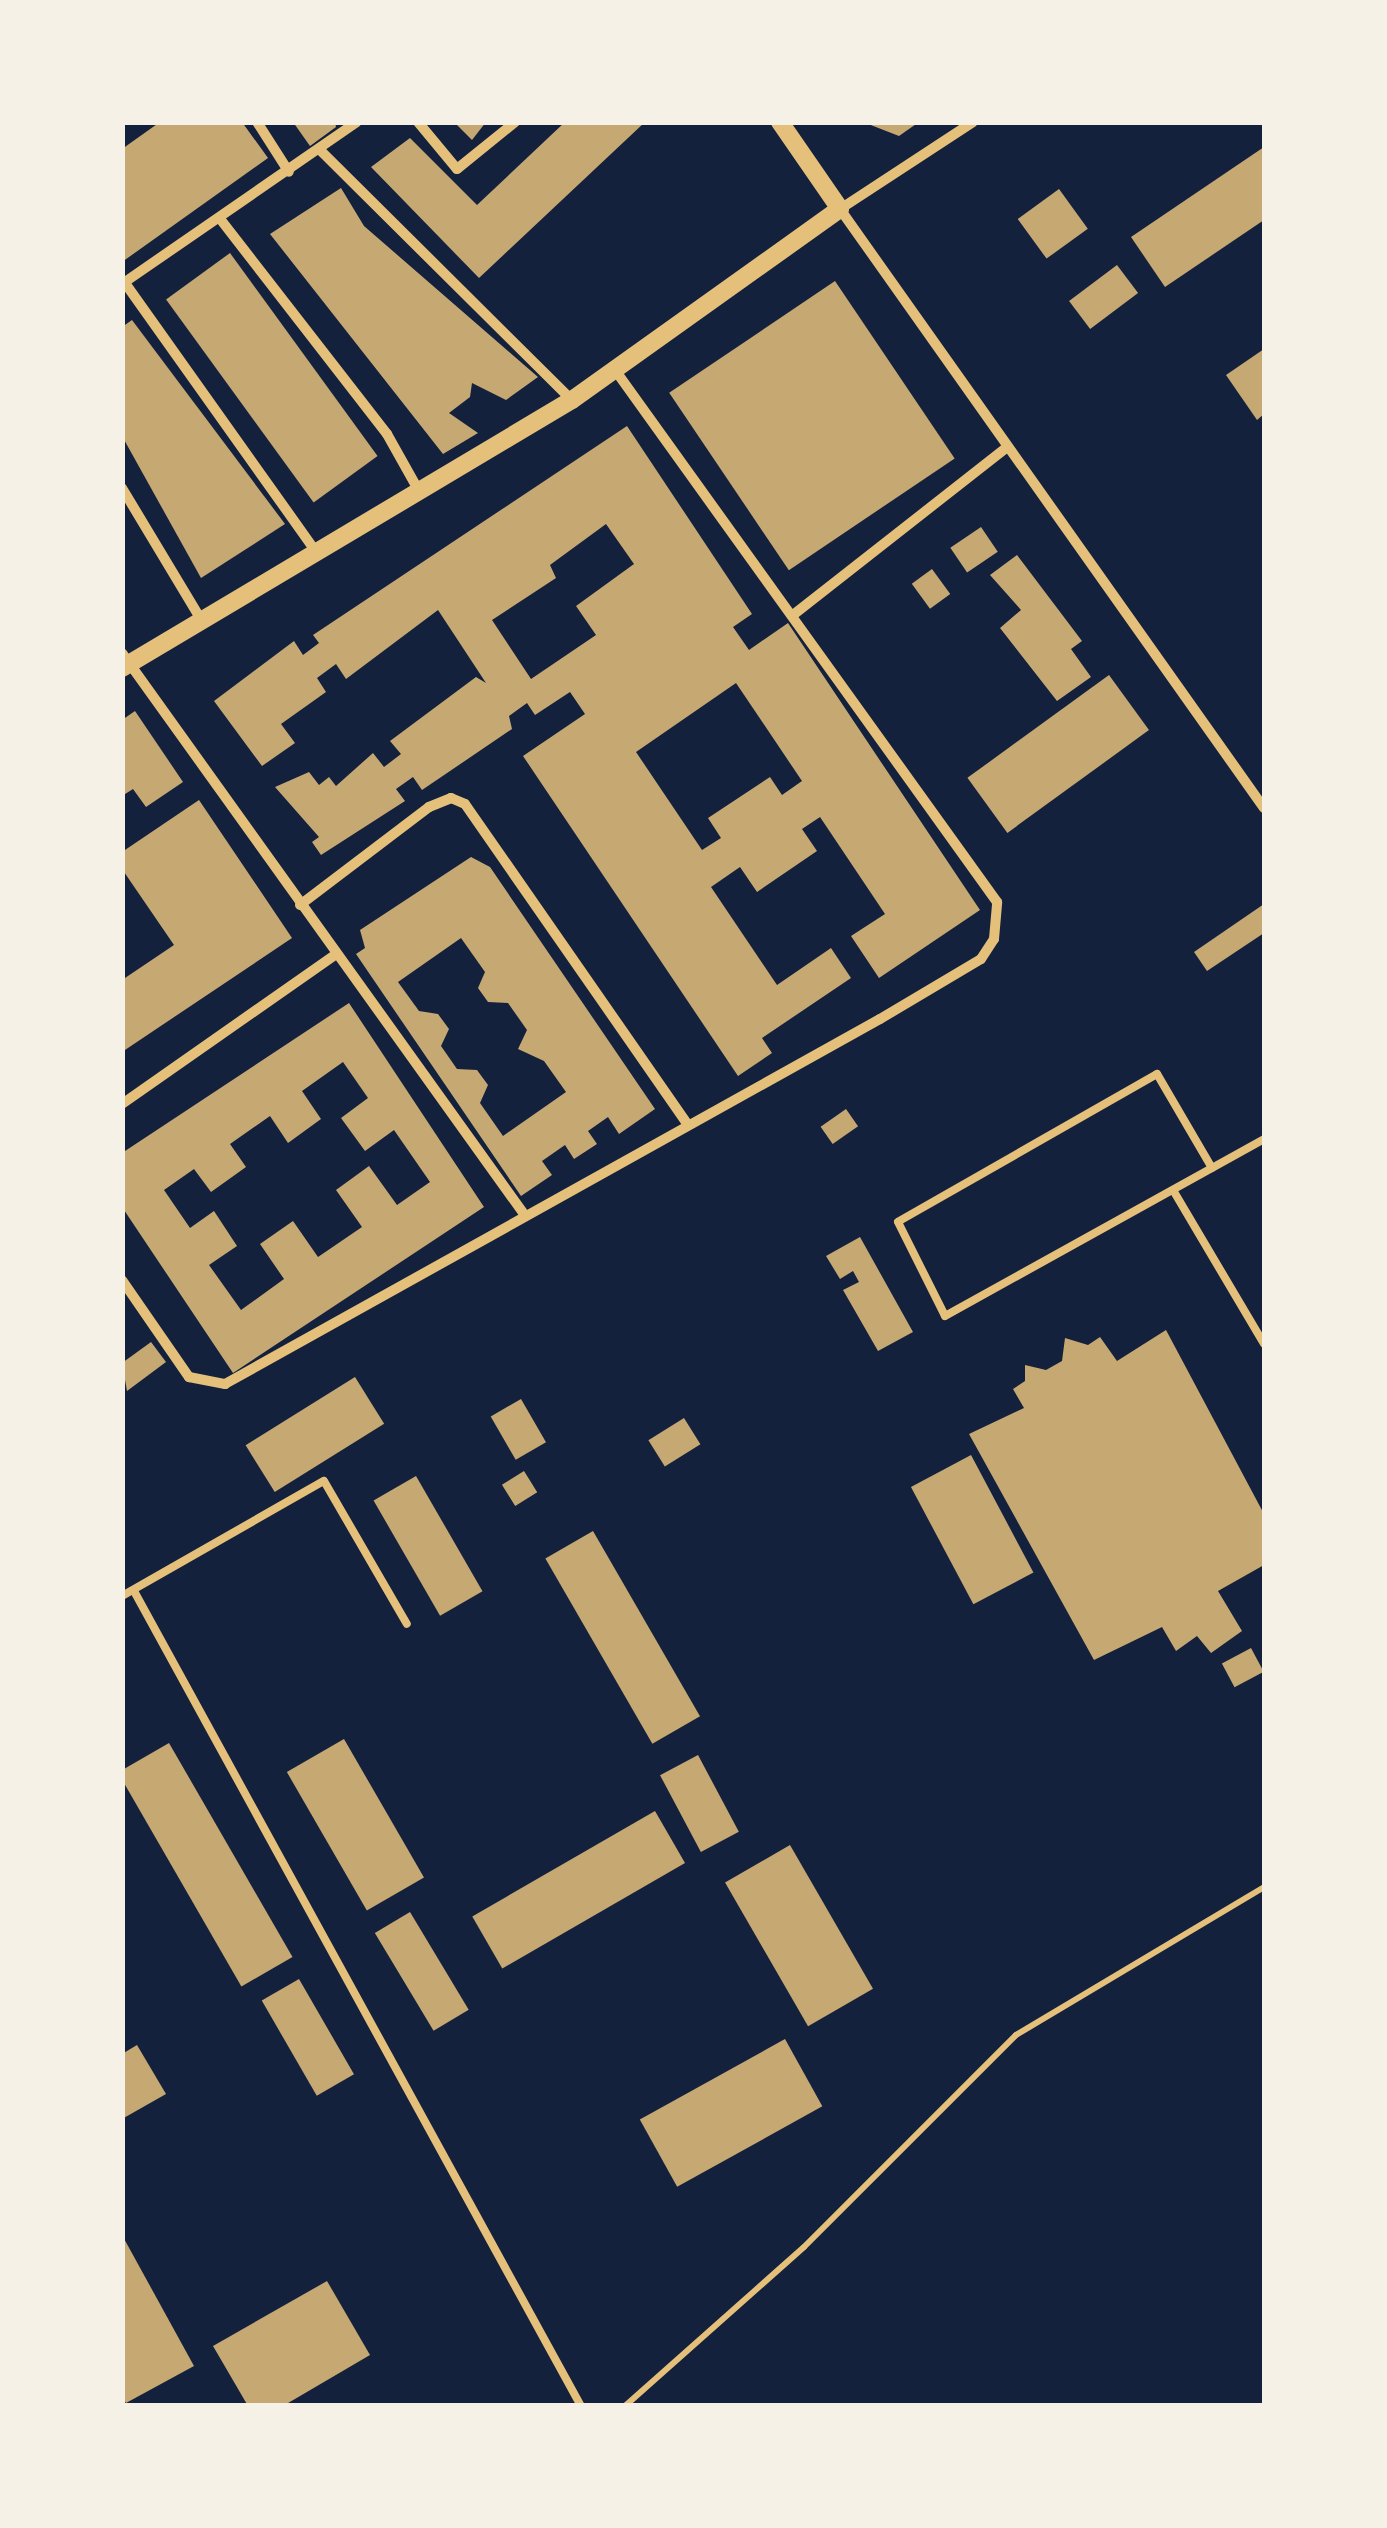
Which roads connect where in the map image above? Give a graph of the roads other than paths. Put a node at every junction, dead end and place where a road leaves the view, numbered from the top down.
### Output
1 (257, 122) edge
2 (357, 122) edge
3 (418, 122) edge
4 (515, 122) edge
5 (780, 122) edge
6 (973, 122) edge
7 (320, 150) junction
8 (290, 172) junction
9 (840, 209) junction
10 (221, 220) junction
11 (124, 284) edge
12 (616, 370) junction
13 (572, 400) junction
14 (1005, 450) junction
15 (122, 488) edge
16 (419, 491) junction
17 (317, 553) junction
18 (793, 615) junction
19 (202, 620) junction
20 (125, 661) edge
21 (1264, 808) edge
22 (300, 905) junction
23 (336, 954) junction
24 (122, 1104) edge
25 (686, 1122) junction
26 (1264, 1139) edge
27 (1212, 1168) junction
28 (1172, 1190) junction
29 (524, 1214) junction
30 (122, 1280) edge
31 (1264, 1344) edge
32 (134, 1591) junction
33 (122, 1596) edge
34 (407, 1624) dead end
35 (582, 2406) edge

1 - 8 street
2 - 7 street
3 - 4 street
5 - 9 street
6 - 9 street
7 - 8 street
7 - 13 street
8 - 10 street
9 - 12 street
9 - 14 street
10 - 11 street
10 - 16 street
11 - 17 street
12 - 13 street
12 - 18 street
13 - 16 street
14 - 18 street
14 - 21 street
15 - 19 street
16 - 17 street
17 - 19 street
18 - 25 street
19 - 20 street
20 - 22 street
22 - 23 street
22 - 25 street
23 - 24 street
23 - 29 street
25 - 29 street
26 - 27 lane
27 - 28 lane
27 - 28 lane
28 - 31 lane
29 - 30 street
32 - 33 lane
32 - 34 lane
32 - 35 lane

